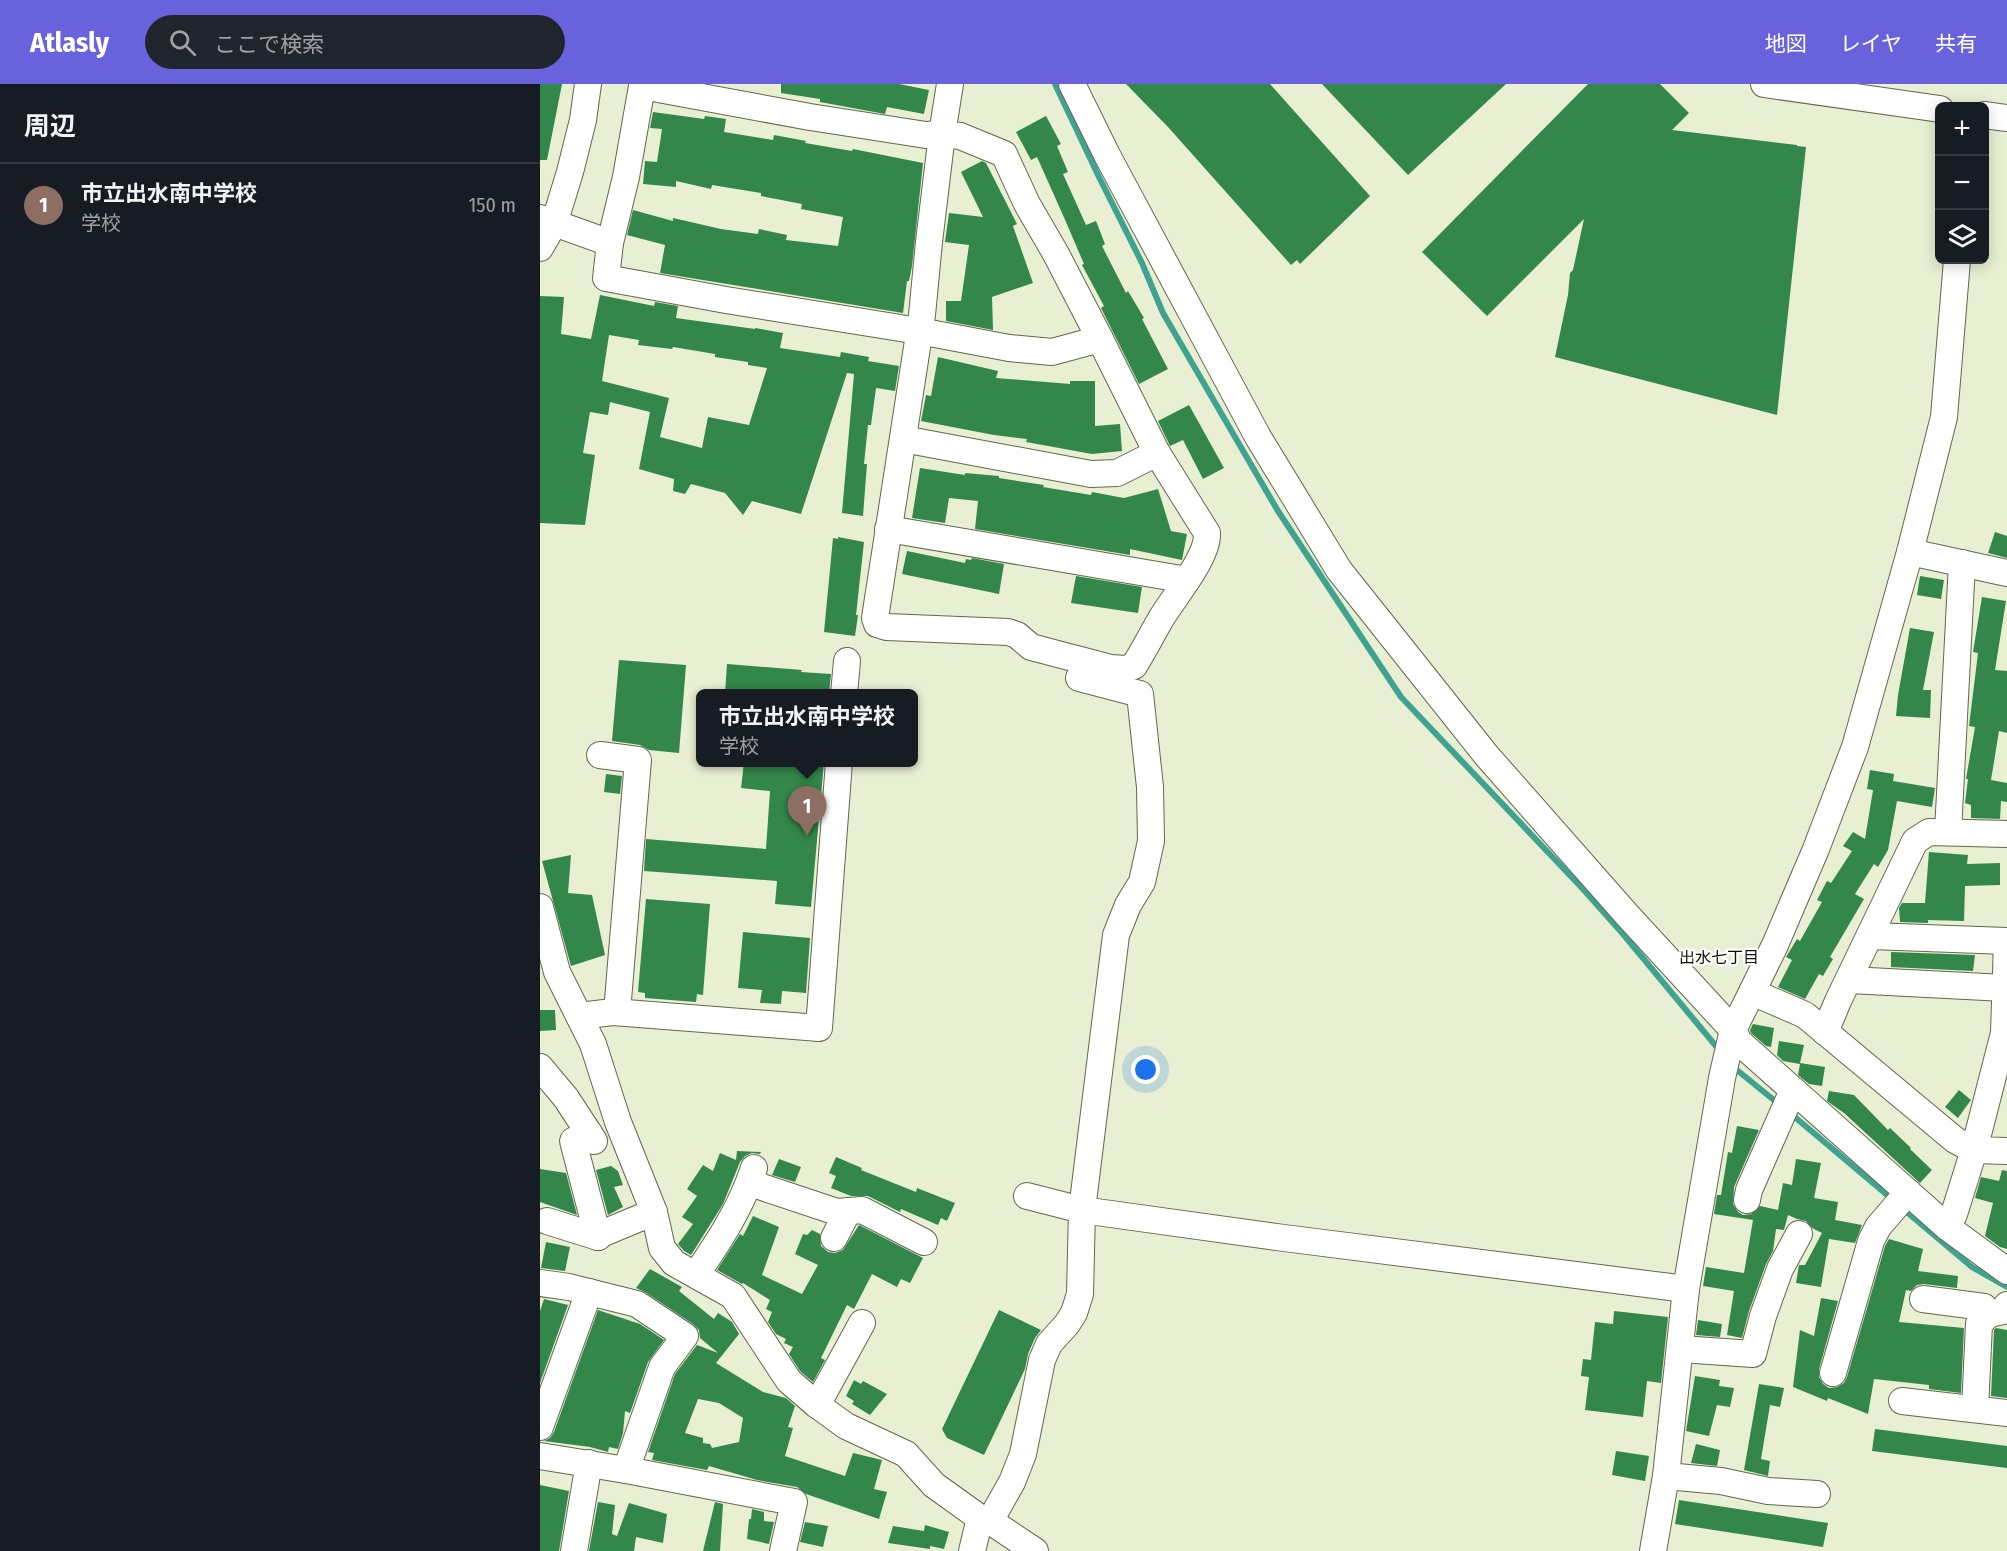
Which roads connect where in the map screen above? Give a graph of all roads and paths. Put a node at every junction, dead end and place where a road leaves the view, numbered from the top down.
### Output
1 (588, 84) edge
2 (950, 84) edge
3 (1072, 84) edge
4 (1764, 84) edge
5 (637, 85) edge
6 (1935, 108) edge
7 (942, 134) junction
8 (547, 221) edge
9 (610, 243) junction
10 (540, 248) edge
11 (1957, 264) edge
12 (919, 331) junction
13 (1100, 339) junction
14 (903, 439) junction
15 (1156, 453) junction
16 (888, 529) junction
17 (1910, 552) junction
18 (1962, 563) junction
19 (2007, 573) edge
20 (1187, 580) junction
21 (846, 661) dead end
22 (1078, 678) dead end
23 (844, 689) edge
24 (600, 755) dead end
25 (839, 767) edge
26 (1948, 832) junction
27 (2007, 834) edge
28 (540, 907) edge
29 (1871, 936) junction
30 (2007, 941) edge
31 (549, 975) edge
32 (1849, 980) junction
33 (2005, 988) junction
34 (1752, 992) junction
35 (617, 1012) junction
36 (579, 1016) junction
37 (1733, 1030) junction
38 (1825, 1032) junction
39 (2005, 1038) edge
40 (540, 1067) edge
41 (1793, 1090) junction
42 (1974, 1150) junction
43 (2007, 1151) edge
44 (1908, 1192) junction
45 (1027, 1196) dead end
46 (1747, 1200) dead end
47 (1082, 1210) junction
48 (848, 1211) junction
49 (654, 1212) junction
50 (547, 1221) dead end
51 (1947, 1227) junction
52 (1799, 1234) dead end
53 (598, 1237) junction
54 (834, 1239) dead end
55 (924, 1242) dead end
56 (2007, 1271) edge
57 (696, 1275) junction
58 (540, 1283) edge
59 (1686, 1289) junction
60 (589, 1292) junction
61 (1923, 1299) dead end
62 (1998, 1310) edge
63 (862, 1323) dead end
64 (1681, 1349) junction
65 (1833, 1373) dead end
66 (1902, 1401) dead end
67 (817, 1405) junction
68 (1975, 1409) junction
69 (2007, 1413) edge
70 (540, 1427) edge
71 (540, 1456) edge
72 (589, 1463) junction
73 (626, 1470) junction
74 (1666, 1476) junction
75 (1817, 1494) dead end
76 (985, 1520) junction
77 (787, 1550) edge
78 (574, 1551) edge
79 (972, 1551) edge
80 (1035, 1551) edge
81 (1653, 1551) edge

1 - 8 street
2 - 7 street
3 - 37 street
4 - 6 street
5 - 7 street
5 - 9 street
7 - 12 street
7 - 13 street
8 - 9 street
8 - 10 street
9 - 12 street
11 - 17 street
12 - 13 street
12 - 14 street
13 - 15 street
14 - 15 street
14 - 16 street
15 - 20 street
16 - 20 street
16 - 20 street
17 - 18 street
17 - 34 street
18 - 19 street
18 - 26 street
21 - 23 street
22 - 47 street
24 - 35 street
25 - 35 street
26 - 27 street
26 - 29 street
28 - 31 street
29 - 30 street
29 - 32 street
30 - 33 street
31 - 36 street
32 - 33 street
32 - 38 street
33 - 39 street
34 - 37 street
34 - 38 street
35 - 36 street
36 - 49 street
37 - 41 street
37 - 59 street
38 - 42 street
39 - 42 street
40 - 53 street
41 - 44 street
41 - 46 street
42 - 43 street
42 - 51 street
44 - 51 street
44 - 65 street
45 - 47 street
47 - 59 street
47 - 76 street
48 - 54 street
48 - 55 street
48 - 57 street
49 - 53 street
49 - 57 street
50 - 53 street
51 - 56 street
52 - 64 street
57 - 67 street
58 - 60 street
59 - 64 street
60 - 70 street
60 - 73 street
61 - 62 street
62 - 68 street
63 - 67 street
64 - 74 street
66 - 68 street
67 - 76 street
68 - 69 street
71 - 72 street
72 - 73 street
72 - 78 street
73 - 77 street
74 - 75 street
74 - 81 street
76 - 79 street
76 - 80 street

